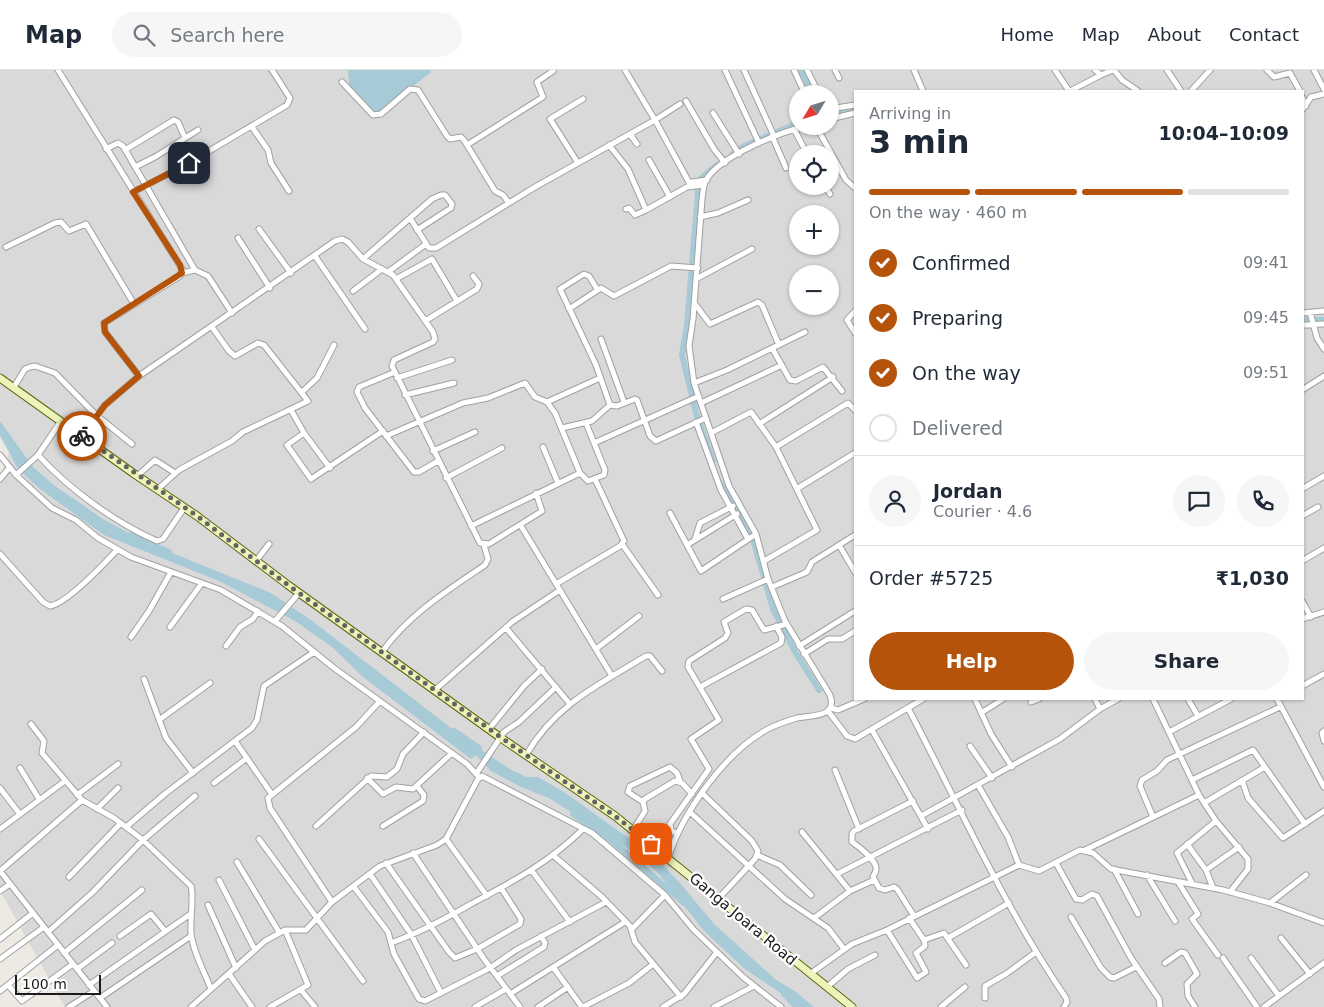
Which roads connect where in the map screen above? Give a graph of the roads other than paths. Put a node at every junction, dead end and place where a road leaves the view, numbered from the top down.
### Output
1 (58, 70) edge
2 (272, 70) edge
3 (625, 70) edge
4 (725, 70) edge
5 (744, 70) edge
6 (794, 70) edge
7 (807, 70) edge
8 (835, 70) edge
9 (914, 70) edge
10 (1055, 70) edge
11 (1095, 70) edge
12 (1114, 70) edge
13 (1167, 70) edge
14 (1210, 70) edge
15 (1267, 70) edge
16 (1314, 70) edge
17 (553, 71) edge
18 (1100, 75) junction
19 (839, 78) dead end
20 (342, 82) dead end
21 (801, 85) edge
22 (814, 85) edge
23 (1324, 89) edge
24 (923, 90) edge
25 (1068, 90) edge
26 (1071, 90) edge
27 (1137, 90) edge
28 (1180, 90) edge
29 (1192, 90) edge
30 (1299, 90) edge
31 (1324, 94) edge
32 (583, 99) dead end
33 (686, 101) dead end
34 (680, 104) dead end
35 (854, 105) edge
36 (839, 108) edge
37 (1304, 108) edge
38 (713, 113) dead end
39 (854, 113) edge
40 (839, 117) edge
41 (655, 120) junction
42 (252, 127) junction
43 (198, 130) dead end
44 (789, 130) edge
45 (630, 134) junction
46 (772, 134) junction
47 (821, 135) edge
48 (185, 138) junction
49 (758, 140) junction
50 (637, 144) dead end
51 (467, 145) junction
52 (609, 145) junction
53 (106, 149) junction
54 (125, 150) junction
55 (738, 151) junction
56 (649, 160) dead end
57 (724, 161) junction
58 (578, 163) junction
59 (135, 167) junction
60 (786, 168) dead end
61 (704, 183) junction
62 (146, 185) junction
63 (693, 186) junction
64 (854, 187) edge
65 (288, 191) dead end
66 (133, 192) junction
67 (670, 197) junction
68 (748, 200) dead end
69 (509, 203) junction
70 (626, 209) dead end
71 (646, 210) junction
72 (700, 217) junction
73 (410, 218) junction
74 (259, 229) dead end
75 (418, 230) junction
76 (238, 238) dead end
77 (426, 244) junction
78 (6, 247) dead end
79 (752, 250) dead end
80 (315, 256) junction
81 (363, 259) junction
82 (694, 268) junction
83 (382, 269) junction
84 (195, 270) junction
85 (388, 272) junction
86 (182, 273) junction
87 (291, 273) junction
88 (473, 276) dead end
89 (396, 279) junction
90 (696, 279) junction
91 (270, 288) junction
92 (597, 289) junction
93 (353, 292) dead end
94 (457, 301) junction
95 (134, 304) junction
96 (694, 304) junction
97 (569, 309) junction
98 (854, 312) edge
99 (1324, 312) edge
100 (232, 313) junction
101 (1304, 313) edge
102 (1311, 314) junction
103 (425, 321) junction
104 (1313, 324) junction
105 (1324, 324) edge
106 (1304, 325) edge
107 (212, 328) junction
108 (365, 329) dead end
109 (805, 332) dead end
110 (854, 332) edge
111 (601, 339) dead end
112 (334, 345) dead end
113 (779, 345) junction
114 (772, 348) junction
115 (1324, 349) edge
116 (452, 360) dead end
117 (782, 365) junction
118 (396, 375) junction
119 (139, 376) junction
120 (1324, 376) edge
121 (833, 377) junction
122 (0, 378) edge
123 (600, 378) junction
124 (454, 382) dead end
125 (694, 383) junction
126 (14, 387) junction
127 (1304, 389) edge
128 (842, 391) dead end
129 (302, 392) junction
130 (405, 395) junction
131 (695, 398) junction
132 (547, 402) junction
133 (624, 402) junction
134 (701, 403) junction
135 (610, 405) junction
136 (854, 409) edge
137 (291, 410) junction
138 (96, 416) junction
139 (701, 420) junction
140 (61, 421) junction
141 (418, 421) junction
142 (644, 421) junction
143 (586, 423) junction
144 (759, 424) junction
145 (562, 428) junction
146 (304, 432) junction
147 (475, 432) dead end
148 (384, 433) junction
149 (711, 433) junction
150 (82, 436) junction
151 (594, 443) junction
152 (132, 444) dead end
153 (543, 446) dead end
154 (776, 446) junction
155 (502, 448) dead end
156 (433, 451) junction
157 (854, 454) edge
158 (0, 455) edge
159 (38, 455) junction
160 (438, 461) junction
161 (10, 468) junction
162 (330, 468) junction
163 (580, 473) junction
164 (175, 474) junction
165 (16, 475) junction
166 (138, 476) junction
167 (1324, 476) edge
168 (446, 478) junction
169 (0, 479) edge
170 (595, 479) junction
171 (558, 483) junction
172 (798, 488) junction
173 (1304, 488) edge
174 (157, 490) junction
175 (536, 493) junction
176 (734, 505) junction
177 (1318, 507) dead end
178 (184, 508) junction
179 (670, 513) dead end
180 (738, 513) junction
181 (1304, 515) edge
182 (471, 526) junction
183 (521, 526) junction
184 (756, 534) junction
185 (854, 536) edge
186 (748, 539) junction
187 (695, 540) junction
188 (269, 544) dead end
189 (622, 544) junction
190 (484, 545) junction
191 (686, 545) junction
192 (839, 546) junction
193 (1324, 548) edge
194 (118, 550) junction
195 (0, 554) edge
196 (1304, 560) edge
197 (256, 561) junction
198 (764, 562) junction
199 (854, 570) edge
200 (171, 572) junction
201 (768, 579) junction
202 (202, 583) junction
203 (556, 584) junction
204 (772, 587) junction
205 (560, 590) junction
206 (299, 593) junction
207 (658, 595) dead end
208 (723, 599) dead end
209 (1304, 604) edge
210 (258, 611) junction
211 (854, 612) edge
212 (1324, 612) edge
213 (640, 616) dead end
214 (1311, 616) junction
215 (1304, 618) edge
216 (275, 621) junction
217 (786, 624) junction
218 (776, 626) junction
219 (170, 627) dead end
220 (506, 628) junction
221 (854, 632) edge
222 (131, 637) dead end
223 (226, 646) dead end
224 (799, 646) junction
225 (596, 650) junction
226 (314, 652) junction
227 (382, 652) junction
228 (804, 654) junction
229 (542, 669) junction
230 (662, 671) dead end
231 (1324, 675) edge
232 (612, 676) junction
233 (144, 679) dead end
234 (210, 682) dead end
235 (1304, 685) edge
236 (556, 687) junction
237 (700, 687) junction
238 (435, 690) junction
239 (862, 700) edge
240 (911, 700) edge
241 (922, 700) edge
242 (975, 700) edge
243 (1001, 700) edge
244 (1036, 700) edge
245 (1096, 700) edge
246 (1116, 700) edge
247 (1153, 700) edge
248 (1189, 700) edge
249 (1229, 700) edge
250 (380, 701) junction
251 (1279, 701) edge
252 (1031, 702) dead end
253 (570, 704) junction
254 (914, 705) junction
255 (908, 708) junction
256 (829, 709) junction
257 (1100, 709) junction
258 (981, 713) junction
259 (1198, 716) junction
260 (159, 720) junction
261 (31, 724) dead end
262 (489, 729) junction
263 (872, 730) junction
264 (1324, 731) edge
265 (424, 732) junction
266 (1169, 732) junction
267 (501, 738) junction
268 (235, 741) junction
269 (1324, 741) edge
270 (970, 746) dead end
271 (452, 753) junction
272 (1180, 754) junction
273 (526, 755) junction
274 (247, 758) junction
275 (118, 764) dead end
276 (1012, 767) junction
277 (1264, 767) junction
278 (20, 768) dead end
279 (835, 770) dead end
280 (193, 772) junction
281 (478, 776) junction
282 (368, 778) junction
283 (992, 778) junction
284 (1192, 780) junction
285 (1242, 780) junction
286 (65, 781) junction
287 (680, 781) junction
288 (214, 783) dead end
289 (978, 785) junction
290 (417, 786) junction
291 (1324, 787) edge
292 (0, 788) edge
293 (118, 788) dead end
294 (271, 794) junction
295 (692, 794) junction
296 (703, 794) junction
297 (1199, 795) junction
298 (195, 796) dead end
299 (955, 797) junction
300 (80, 798) junction
301 (39, 799) junction
302 (913, 801) junction
303 (643, 802) junction
304 (1204, 803) junction
305 (97, 809) junction
306 (962, 810) junction
307 (1324, 811) edge
308 (19, 813) junction
309 (690, 813) junction
310 (921, 816) junction
311 (1152, 817) junction
312 (1216, 821) junction
313 (121, 823) junction
314 (1306, 824) junction
315 (316, 826) dead end
316 (383, 826) dead end
317 (126, 827) junction
318 (0, 829) edge
319 (583, 829) junction
320 (859, 829) junction
321 (928, 829) junction
322 (633, 830) junction
323 (802, 832) dead end
324 (677, 834) junction
325 (259, 839) dead end
326 (446, 839) junction
327 (143, 840) junction
328 (1187, 844) junction
329 (1239, 847) junction
330 (1085, 850) junction
331 (413, 853) junction
332 (758, 855) junction
333 (554, 856) junction
334 (869, 857) junction
335 (668, 858) junction
336 (238, 862) dead end
337 (1056, 862) junction
338 (386, 863) junction
339 (1019, 864) junction
340 (748, 866) junction
341 (1114, 869) junction
342 (1206, 870) junction
343 (0, 871) edge
344 (532, 871) junction
345 (370, 874) junction
346 (837, 874) junction
347 (1147, 875) junction
348 (1306, 875) dead end
349 (68, 877) dead end
350 (995, 878) junction
351 (219, 880) dead end
352 (874, 880) junction
353 (1178, 882) junction
354 (1192, 883) junction
355 (10, 884) junction
356 (354, 887) junction
357 (500, 888) junction
358 (1213, 888) junction
359 (142, 890) dead end
360 (0, 891) edge
361 (850, 891) junction
362 (1230, 892) junction
363 (811, 895) dead end
364 (487, 896) junction
365 (665, 896) junction
366 (718, 899) junction
367 (332, 902) junction
368 (606, 902) junction
369 (1009, 903) junction
370 (1270, 903) junction
371 (208, 905) dead end
372 (33, 913) junction
373 (454, 914) junction
374 (1138, 914) dead end
375 (189, 915) junction
376 (911, 917) junction
377 (319, 918) junction
378 (814, 918) junction
379 (1071, 918) dead end
380 (1175, 921) dead end
381 (570, 922) junction
382 (625, 922) junction
383 (1324, 923) edge
384 (431, 927) junction
385 (46, 929) junction
386 (632, 929) junction
387 (165, 930) junction
388 (887, 930) junction
389 (282, 931) junction
390 (411, 934) junction
391 (120, 936) dead end
392 (191, 936) junction
393 (540, 936) junction
394 (948, 938) junction
395 (1282, 938) dead end
396 (0, 939) edge
397 (924, 940) junction
398 (112, 943) dead end
399 (391, 943) junction
400 (58, 946) junction
401 (478, 949) junction
402 (844, 949) junction
403 (255, 950) junction
404 (64, 952) junction
405 (717, 952) junction
406 (1036, 952) junction
407 (875, 955) dead end
408 (1251, 958) dead end
409 (0, 959) edge
410 (1165, 963) dead end
411 (1324, 963) edge
412 (652, 965) junction
413 (966, 965) dead end
414 (75, 967) junction
415 (553, 967) junction
416 (1136, 967) junction
417 (236, 968) junction
418 (490, 968) junction
419 (229, 974) junction
420 (810, 974) junction
421 (1310, 974) junction
422 (497, 976) junction
423 (363, 981) dead end
424 (8, 985) junction
425 (89, 985) junction
426 (754, 986) junction
427 (826, 987) junction
428 (965, 987) dead end
429 (568, 988) junction
430 (211, 989) junction
431 (301, 990) junction
432 (0, 991) edge
433 (508, 991) junction
434 (94, 992) junction
435 (441, 993) junction
436 (1279, 996) junction
437 (681, 997) junction
438 (100, 998) junction
439 (985, 998) dead end
440 (69, 1007) edge
441 (107, 1007) edge
442 (191, 1007) edge
443 (252, 1007) edge
444 (270, 1007) edge
445 (315, 1007) edge
446 (475, 1007) edge
447 (520, 1007) edge
448 (538, 1007) edge
449 (582, 1007) edge
450 (663, 1007) edge
451 (714, 1007) edge
452 (781, 1007) edge
453 (852, 1007) edge
454 (941, 1007) edge
455 (1064, 1007) edge
456 (1160, 1007) edge
457 (1195, 1007) edge
458 (1257, 1007) edge
459 (1264, 1007) edge

1 - 53 street
2 - 42 street
3 - 41 street
4 - 49 street
5 - 46 street
6 - 21 street
7 - 22 street
8 - 19 street
9 - 24 street
10 - 25 street
11 - 18 street
12 - 18 street
12 - 27 street
13 - 28 street
14 - 29 street
15 - 30 street
16 - 23 street
17 - 51 street
18 - 26 street
20 - 51 street
31 - 37 street
32 - 58 street
33 - 57 street
34 - 41 street
35 - 36 street
38 - 55 street
39 - 40 street
41 - 45 street
41 - 63 street
42 - 62 street
42 - 65 street
43 - 48 street
44 - 46 street
45 - 50 street
45 - 52 street
46 - 49 street
46 - 60 street
47 - 64 street
48 - 54 street
48 - 59 street
49 - 55 street
51 - 69 street
52 - 58 street
52 - 71 street
53 - 54 street
53 - 66 street
54 - 59 street
55 - 57 street
56 - 67 street
57 - 61 street
58 - 69 street
59 - 62 street
61 - 63 street
61 - 72 street
62 - 66 street
62 - 84 street
63 - 67 street
66 - 86 street
67 - 71 street
68 - 72 street
69 - 77 street
70 - 71 street
72 - 82 street
73 - 75 street
73 - 75 street
73 - 81 street
74 - 87 street
75 - 77 street
76 - 91 street
77 - 85 street
78 - 95 street
79 - 90 street
80 - 81 street
80 - 87 street
80 - 108 street
81 - 83 street
82 - 90 street
82 - 92 street
83 - 85 street
83 - 93 street
84 - 86 street
84 - 100 street
85 - 89 street
86 - 95 street
87 - 91 street
88 - 94 street
89 - 94 street
89 - 103 street
90 - 96 street
91 - 100 street
92 - 97 street
92 - 97 street
94 - 103 street
95 - 119 street
96 - 113 street
96 - 125 street
97 - 123 street
98 - 110 street
99 - 102 street
100 - 107 street
101 - 102 street
102 - 104 street
103 - 118 street
104 - 105 street
104 - 106 street
104 - 115 street
107 - 119 street
107 - 129 street
109 - 113 street
111 - 133 street
112 - 129 street
113 - 114 street
114 - 117 street
114 - 125 street
116 - 118 street
117 - 121 street
117 - 134 street
118 - 130 street
118 - 148 street
119 - 138 street
120 - 127 street
121 - 128 street
121 - 144 street
122 - 126 main road, Ganga Joara Road
123 - 132 street
123 - 135 street
124 - 130 street
125 - 131 street
126 - 138 street
126 - 140 main road, Ganga Joara Road
129 - 137 street
130 - 141 street
131 - 134 street
131 - 142 street
132 - 141 street
132 - 145 street
133 - 135 street
133 - 142 street
134 - 139 street
135 - 143 street
136 - 154 street
137 - 146 street
137 - 164 street
138 - 150 street
138 - 152 street
139 - 142 street
139 - 149 street
139 - 176 street
140 - 150 main road, Ganga Joara Road
140 - 159 street
141 - 148 street
141 - 156 street
142 - 151 street
143 - 145 street
143 - 151 street
144 - 149 street
144 - 154 street
145 - 163 street
146 - 162 street
146 - 162 street
147 - 156 street
148 - 160 street
148 - 162 street
149 - 176 street
150 - 166 main road, Ganga Joara Road
151 - 170 street
153 - 171 street
154 - 172 street
155 - 168 street
156 - 160 street
157 - 172 street
158 - 161 street
159 - 165 street
159 - 178 street
160 - 168 street
161 - 165 street
161 - 169 street
163 - 170 street
163 - 171 street
164 - 166 street
164 - 174 street
165 - 194 street
166 - 174 main road, Ganga Joara Road
167 - 173 street
168 - 182 street
170 - 189 street
171 - 175 street
172 - 198 street
174 - 178 main road, Ganga Joara Road
175 - 182 street
175 - 183 street
176 - 180 street
176 - 180 street
176 - 187 street
177 - 181 street
178 - 197 main road, Ganga Joara Road
179 - 191 street
180 - 184 street
180 - 186 street
180 - 187 street
182 - 190 street
183 - 190 street
183 - 203 street
184 - 186 street
184 - 198 street
185 - 192 street
186 - 191 street
187 - 191 street
188 - 197 street
189 - 203 street
189 - 207 street
190 - 227 street
192 - 199 street
192 - 204 street
193 - 196 street
194 - 195 street
194 - 200 street
197 - 206 main road, Ganga Joara Road
198 - 201 street
200 - 202 street
200 - 222 street
201 - 204 street
201 - 208 street
202 - 210 street
202 - 219 street
203 - 205 street
204 - 217 street
205 - 220 street
205 - 225 street
206 - 216 street
206 - 227 main road, Ganga Joara Road
209 - 214 street
210 - 216 street
210 - 223 street
211 - 224 street
212 - 214 street
213 - 225 street
214 - 215 street
216 - 226 street
217 - 218 street
217 - 224 street
218 - 237 street
218 - 237 street
220 - 229 street
220 - 238 street
221 - 228 street
224 - 228 street
225 - 232 street
226 - 250 street
226 - 268 street
227 - 238 main road, Ganga Joara Road
228 - 256 street
229 - 236 street
229 - 262 street
230 - 232 street
231 - 235 street
232 - 253 street
233 - 260 street
234 - 260 street
236 - 253 street
236 - 267 street
237 - 295 street
238 - 262 main road, Ganga Joara Road
239 - 256 street
240 - 254 street
241 - 254 street
242 - 258 street
243 - 258 street
244 - 252 street
245 - 257 street
246 - 257 street
247 - 266 street
248 - 259 street
249 - 259 street
250 - 265 street
250 - 294 street
251 - 272 street
251 - 291 street
253 - 273 street
254 - 255 street
255 - 263 street
255 - 299 street
256 - 263 street
256 - 296 street
257 - 276 street
258 - 276 street
259 - 266 street
260 - 280 street
261 - 286 street
262 - 267 main road, Ganga Joara Road
263 - 302 street
264 - 269 street
265 - 271 street
265 - 282 street
266 - 272 street
267 - 273 main road, Ganga Joara Road
267 - 281 street
268 - 274 street
268 - 280 street
270 - 283 street
271 - 281 street
271 - 290 street
272 - 284 street
272 - 311 street
273 - 322 main road, Ganga Joara Road
274 - 288 street
274 - 294 street
275 - 300 street
276 - 283 street
277 - 284 street
277 - 285 street
277 - 314 street
278 - 301 street
279 - 320 street
280 - 317 street
281 - 319 street
281 - 326 street
282 - 290 street
282 - 315 street
283 - 289 street
284 - 297 street
285 - 304 street
285 - 314 street
286 - 300 street
286 - 301 street
287 - 295 street
287 - 303 street
287 - 303 street
289 - 299 street
289 - 339 street
290 - 316 street
292 - 308 street
293 - 305 street
294 - 367 street
295 - 324 street
296 - 309 street
296 - 332 street
297 - 304 street
297 - 311 street
298 - 327 street
299 - 306 street
299 - 310 street
300 - 305 street
300 - 343 street
301 - 308 street
302 - 310 street
302 - 320 street
303 - 322 street
304 - 312 street
305 - 313 street
306 - 321 street
306 - 350 street
307 - 314 street
308 - 318 street
309 - 324 street
309 - 340 street
310 - 321 street
311 - 330 street
312 - 328 street
312 - 329 street
313 - 317 street
313 - 349 street
317 - 327 street
319 - 333 street
319 - 365 street
320 - 334 street
321 - 334 street
322 - 335 main road, Ganga Joara Road
323 - 346 street
324 - 335 street
325 - 377 street
326 - 331 street
326 - 364 street
327 - 375 street
327 - 385 street
328 - 342 street
328 - 354 street
329 - 342 street
329 - 362 street
330 - 337 street
330 - 341 street
331 - 338 street
331 - 373 street
332 - 340 street
332 - 363 street
333 - 344 street
333 - 368 street
334 - 346 street
334 - 352 street
335 - 366 main road, Ganga Joara Road
336 - 389 street
337 - 339 street
337 - 416 street
338 - 345 street
338 - 384 street
339 - 350 street
340 - 366 street
340 - 378 street
341 - 347 street
341 - 374 street
342 - 358 street
343 - 355 street
344 - 357 street
344 - 381 street
345 - 356 street
345 - 390 street
346 - 361 street
347 - 353 street
347 - 380 street
348 - 370 street
350 - 369 street
350 - 376 street
351 - 403 street
352 - 361 street
352 - 376 street
353 - 354 street
353 - 458 street
354 - 358 street
355 - 360 street
355 - 372 street
356 - 367 street
356 - 399 street
357 - 364 street
357 - 401 street
358 - 362 street
359 - 404 street
361 - 378 street
362 - 370 street
364 - 373 street
365 - 386 street
365 - 405 street
366 - 420 main road, Ganga Joara Road
367 - 377 street
368 - 381 street
368 - 382 street
369 - 394 street
369 - 406 street
370 - 383 street
371 - 417 street
372 - 385 street
372 - 396 street
373 - 384 street
373 - 401 street
375 - 387 street
375 - 392 street
376 - 388 street
376 - 397 street
377 - 389 street
377 - 423 street
378 - 402 street
379 - 416 street
381 - 393 street
382 - 386 street
382 - 415 street
384 - 390 street
384 - 401 street
385 - 400 street
385 - 409 street
386 - 412 street
387 - 391 street
387 - 425 street
388 - 397 street
388 - 402 street
389 - 403 street
389 - 431 street
390 - 399 street
390 - 435 street
392 - 430 street
392 - 438 street
393 - 418 street
393 - 422 street
394 - 397 street
394 - 413 street
395 - 421 street
398 - 414 street
399 - 435 street
400 - 404 street
400 - 424 street
401 - 418 street
402 - 420 street
403 - 417 street
404 - 414 street
405 - 426 street
405 - 437 street
406 - 439 street
406 - 455 street
407 - 427 street
408 - 436 street
410 - 457 street
411 - 421 street
412 - 437 street
412 - 449 street
414 - 424 street
414 - 425 street
415 - 429 street
415 - 433 street
416 - 456 street
417 - 419 street
418 - 422 street
418 - 435 street
419 - 430 street
419 - 443 street
420 - 427 main road, Ganga Joara Road
421 - 436 street
422 - 433 street
424 - 432 street
425 - 434 street
426 - 451 street
426 - 452 street
427 - 453 main road, Ganga Joara Road
428 - 454 street
429 - 448 street
429 - 449 street
430 - 442 street
431 - 444 street
431 - 445 street
433 - 446 street
433 - 447 street
434 - 438 street
434 - 440 street
436 - 459 street
437 - 450 street
438 - 441 street

